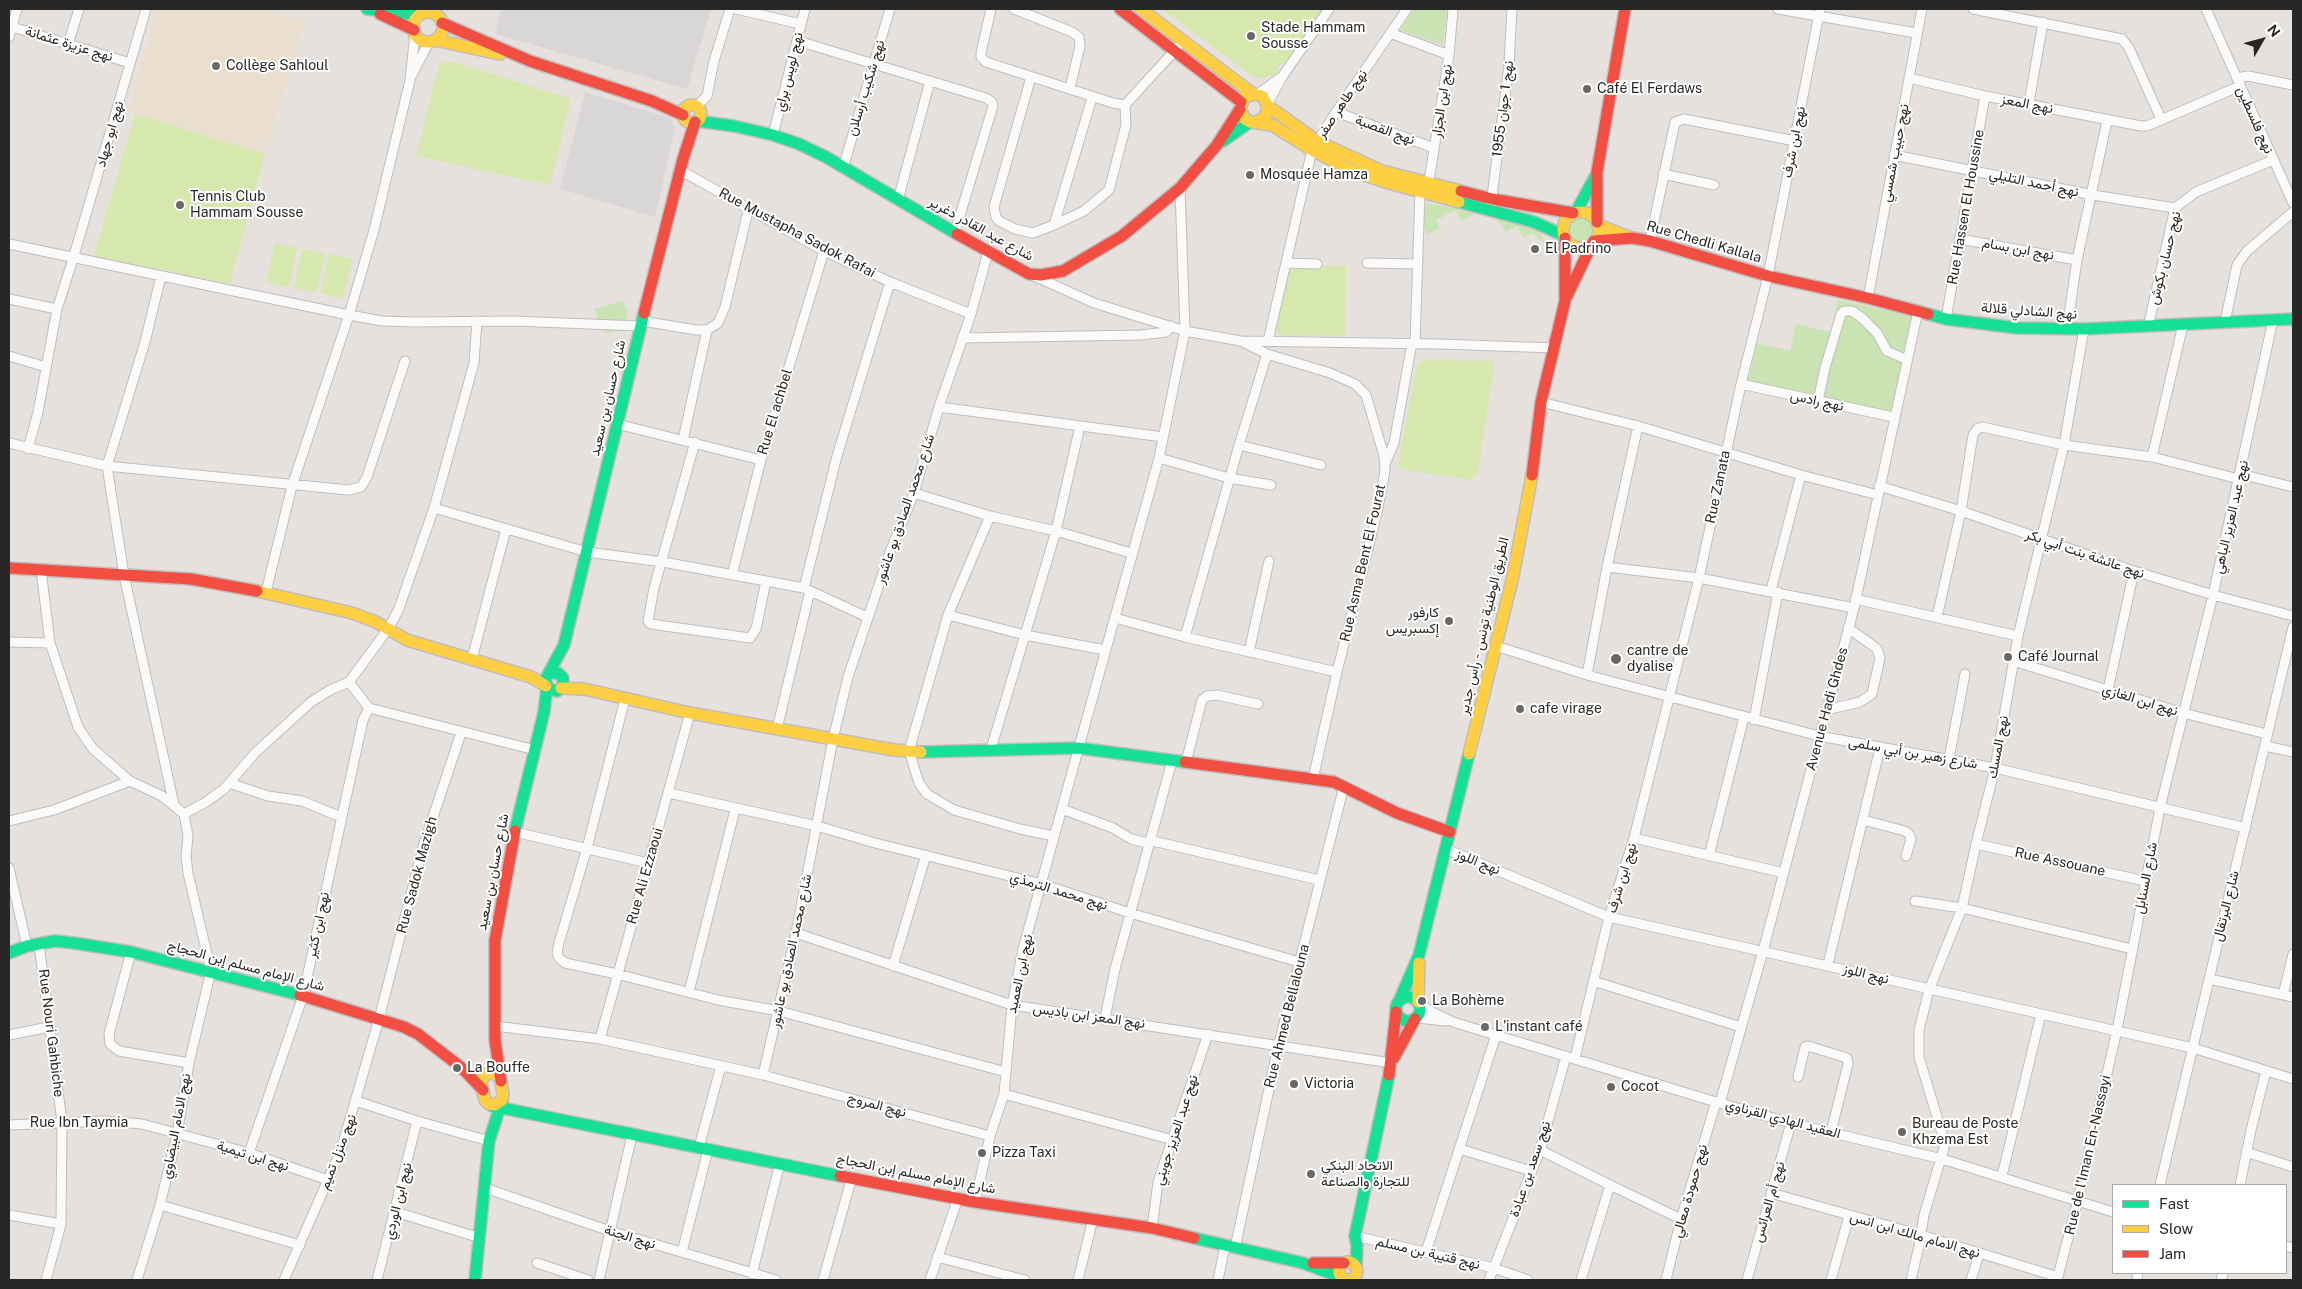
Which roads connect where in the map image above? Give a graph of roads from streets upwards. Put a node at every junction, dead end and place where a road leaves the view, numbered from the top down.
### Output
1 (17, 9) edge
2 (79, 9) edge
3 (146, 9) edge
4 (368, 9) edge
5 (730, 9) edge
6 (736, 9) edge
7 (805, 9) edge
8 (890, 9) edge
9 (992, 9) edge
10 (1014, 9) edge
11 (1120, 9) edge
12 (1141, 9) edge
13 (1329, 9) edge
14 (1407, 9) edge
15 (1453, 9) edge
16 (1512, 9) edge
17 (1625, 9) edge
18 (1778, 9) edge
19 (1922, 9) edge
20 (1973, 9) edge
21 (2206, 9) edge
22 (425, 12) edge
23 (1820, 13) edge
24 (442, 17) edge
25 (2043, 22) junction
26 (801, 24) junction
27 (10, 26) edge
28 (415, 32) junction
29 (1916, 32) junction
30 (1390, 33) junction
31 (9, 37) edge
32 (432, 41) junction
33 (798, 41) junction
34 (68, 44) junction
35 (1179, 45) junction
36 (1449, 55) junction
37 (530, 61) junction
38 (130, 63) junction
39 (873, 63) junction
40 (1282, 77) junction
41 (1031, 78) junction
42 (1909, 78) junction
43 (410, 80) junction
44 (930, 81) junction
45 (2238, 82) junction
46 (2293, 85) edge
47 (1070, 88) junction
48 (1256, 94) junction
49 (1985, 96) junction
50 (1092, 98) junction
51 (2028, 104) junction
52 (1125, 105) junction
53 (1268, 105) junction
54 (1240, 106) junction
55 (1336, 112) junction
56 (692, 114) junction
57 (2161, 119) junction
58 (2107, 121) junction
59 (1253, 122) junction
60 (774, 135) junction
61 (1795, 141) junction
62 (1217, 145) junction
63 (1315, 146) junction
64 (1434, 148) junction
65 (1894, 155) junction
66 (2273, 160) junction
67 (681, 164) junction
68 (843, 168) junction
69 (1974, 170) junction
70 (1598, 172) junction
71 (1663, 174) junction
72 (1714, 185) dead end
73 (1180, 188) junction
74 (1425, 190) junction
75 (2093, 195) junction
76 (898, 200) junction
77 (2293, 203) edge
78 (1491, 204) junction
79 (749, 207) junction
80 (2174, 208) junction
81 (1575, 212) junction
82 (2293, 212) edge
83 (1598, 224) junction
84 (1054, 225) junction
85 (955, 232) junction
86 (1564, 237) junction
87 (1632, 238) junction
88 (1959, 239) junction
89 (1650, 241) junction
90 (1593, 242) junction
91 (9, 244) edge
92 (824, 251) junction
93 (988, 252) junction
94 (73, 259) junction
95 (2077, 260) junction
96 (1286, 263) junction
97 (1367, 263) dead end
98 (1318, 264) dead end
99 (1418, 264) junction
100 (1029, 274) junction
101 (162, 276) junction
102 (1768, 276) junction
103 (890, 282) junction
104 (1868, 298) junction
105 (9, 299) edge
106 (1565, 301) junction
107 (56, 309) junction
108 (1918, 311) junction
109 (971, 314) junction
110 (349, 315) junction
111 (1946, 319) junction
112 (2293, 319) edge
113 (2274, 320) junction
114 (477, 321) junction
115 (2225, 322) junction
116 (641, 323) junction
117 (2183, 325) junction
118 (1171, 326) junction
119 (2148, 327) junction
120 (2067, 329) junction
121 (707, 330) junction
122 (2084, 330) junction
123 (1185, 331) junction
124 (962, 338) junction
125 (1241, 341) junction
126 (1268, 341) junction
127 (1414, 343) junction
128 (1555, 348) junction
129 (1267, 354) junction
130 (9, 356) edge
131 (1907, 360) junction
132 (405, 361) dead end
133 (46, 367) junction
134 (1741, 384) junction
135 (1818, 401) junction
136 (1541, 402) junction
137 (939, 407) junction
138 (1894, 418) junction
139 (617, 424) junction
140 (1080, 426) junction
141 (1638, 426) junction
142 (1163, 437) junction
143 (683, 440) junction
144 (695, 442) junction
145 (9, 443) edge
146 (1238, 445) junction
147 (2064, 445) junction
148 (28, 449) junction
149 (1725, 453) junction
150 (2152, 457) junction
151 (1159, 458) junction
152 (761, 460) junction
153 (1321, 465) dead end
154 (107, 466) junction
155 (1384, 466) junction
156 (1801, 475) junction
157 (2240, 477) junction
158 (1229, 478) junction
159 (292, 486) junction
160 (1271, 486) dead end
161 (2293, 487) edge
162 (1879, 491) junction
163 (914, 493) junction
164 (434, 508) junction
165 (1961, 511) junction
166 (990, 516) junction
167 (506, 529) junction
168 (1056, 531) junction
169 (2040, 539) junction
170 (587, 552) junction
171 (1131, 553) junction
172 (1269, 561) dead end
173 (663, 562) junction
174 (1607, 567) junction
175 (9, 568) edge
176 (41, 570) junction
177 (2134, 571) junction
178 (124, 575) junction
179 (732, 575) junction
180 (1699, 578) junction
181 (766, 581) junction
182 (807, 590) junction
183 (1775, 591) junction
184 (266, 592) junction
185 (2213, 595) junction
186 (1854, 603) junction
187 (948, 615) junction
188 (2293, 616) edge
189 (867, 617) junction
190 (1937, 617) junction
191 (1116, 618) junction
192 (2293, 627) edge
193 (1848, 628) junction
194 (388, 629) junction
195 (1025, 635) junction
196 (2018, 636) junction
197 (1185, 637) junction
198 (9, 642) edge
199 (50, 643) junction
200 (564, 645) junction
201 (1496, 646) junction
202 (1105, 650) junction
203 (1250, 652) junction
204 (472, 659) junction
205 (2013, 661) junction
206 (1337, 672) junction
207 (1965, 674) dead end
208 (1587, 675) junction
209 (548, 680) junction
210 (349, 682) junction
211 (562, 683) junction
212 (2108, 690) junction
213 (1670, 698) junction
214 (625, 699) junction
215 (1258, 704) dead end
216 (370, 708) junction
217 (1826, 710) junction
218 (544, 712) junction
219 (690, 713) junction
220 (2184, 714) junction
221 (1744, 717) junction
222 (1754, 720) junction
223 (777, 729) junction
224 (461, 732) junction
225 (2268, 734) junction
226 (1819, 736) junction
227 (833, 739) junction
228 (2265, 746) junction
229 (1078, 748) junction
230 (1880, 748) junction
231 (991, 749) junction
232 (535, 750) junction
233 (909, 751) junction
234 (2293, 752) edge
235 (1949, 758) junction
236 (1172, 761) junction
237 (1186, 762) junction
238 (1995, 768) junction
239 (1313, 779) junction
240 (130, 781) junction
241 (229, 783) junction
242 (1344, 786) junction
243 (669, 793) junction
244 (174, 806) junction
245 (2160, 808) junction
246 (1062, 809) junction
247 (736, 810) junction
248 (184, 814) junction
249 (341, 817) junction
250 (1863, 820) junction
251 (9, 821) edge
252 (816, 826) junction
253 (2246, 828) junction
254 (515, 832) junction
255 (1054, 836) junction
256 (1634, 838) junction
257 (1448, 841) junction
258 (1149, 842) junction
259 (1976, 844) junction
260 (587, 848) junction
261 (926, 855) junction
262 (1709, 856) junction
263 (1906, 856) dead end
264 (648, 863) junction
265 (9, 868) edge
266 (1784, 873) junction
267 (1319, 880) junction
268 (2145, 881) junction
269 (1042, 884) junction
270 (1915, 901) dead end
271 (1962, 908) junction
272 (1130, 912) junction
273 (1610, 917) junction
274 (796, 932) junction
275 (33, 945) junction
276 (2132, 950) junction
277 (1763, 951) junction
278 (131, 952) junction
279 (9, 953) edge
280 (2293, 954) edge
281 (1419, 955) junction
282 (1299, 962) junction
283 (1828, 964) junction
284 (893, 966) junction
285 (212, 971) junction
286 (617, 974) junction
287 (2209, 979) junction
288 (1592, 981) junction
289 (1930, 990) junction
290 (689, 992) junction
291 (2283, 995) junction
292 (303, 996) junction
293 (2293, 997) edge
294 (1400, 999) junction
295 (1418, 1002) junction
296 (1012, 1005) junction
297 (779, 1011) junction
298 (1396, 1012) junction
299 (2041, 1014) junction
300 (1105, 1018) junction
301 (1416, 1018) junction
302 (379, 1020) junction
303 (1454, 1022) junction
304 (49, 1026) junction
305 (495, 1026) junction
306 (1741, 1027) junction
307 (2117, 1030) junction
308 (1208, 1034) junction
309 (9, 1035) edge
310 (1496, 1035) junction
311 (600, 1039) junction
312 (496, 1040) junction
313 (1278, 1046) junction
314 (2193, 1048) junction
315 (1570, 1057) junction
316 (189, 1063) junction
317 (1391, 1063) junction
318 (720, 1066) junction
319 (462, 1068) junction
320 (2266, 1071) junction
321 (1006, 1072) junction
322 (484, 1075) junction
323 (764, 1075) junction
324 (1798, 1077) dead end
325 (2293, 1079) edge
326 (501, 1081) junction
327 (1004, 1094) junction
328 (494, 1099) junction
329 (356, 1101) junction
330 (1718, 1102) junction
331 (417, 1121) junction
332 (62, 1122) junction
333 (1791, 1123) junction
334 (9, 1125) edge
335 (1831, 1132) junction
336 (177, 1134) junction
337 (632, 1135) junction
338 (990, 1136) junction
339 (1173, 1140) junction
340 (489, 1141) junction
341 (704, 1148) junction
342 (1460, 1149) junction
343 (1540, 1150) junction
344 (2246, 1152) junction
345 (249, 1153) junction
346 (1942, 1158) junction
347 (780, 1163) junction
348 (2293, 1167) edge
349 (1531, 1171) junction
350 (2002, 1176) junction
351 (852, 1177) junction
352 (328, 1180) junction
353 (2160, 1184) edge
354 (2240, 1184) edge
355 (1610, 1185) junction
356 (485, 1188) junction
357 (1771, 1193) junction
358 (958, 1198) junction
359 (2078, 1200) junction
360 (975, 1202) junction
361 (160, 1205) junction
362 (396, 1212) junction
363 (2112, 1212) edge
364 (9, 1215) edge
365 (1849, 1216) junction
366 (1681, 1219) junction
367 (1093, 1220) junction
368 (61, 1224) junction
369 (1152, 1228) junction
370 (610, 1231) junction
371 (1921, 1235) junction
372 (1355, 1236) junction
373 (480, 1238) junction
374 (300, 1246) junction
375 (1230, 1247) junction
376 (682, 1252) junction
377 (1426, 1252) junction
378 (1979, 1254) junction
379 (937, 1257) junction
380 (537, 1263) dead end
381 (1303, 1263) junction
382 (1344, 1263) junction
383 (1494, 1268) junction
384 (752, 1274) junction
385 (1355, 1275) edge
386 (1340, 1277) edge
387 (2058, 1278) edge
388 (46, 1280) edge
389 (138, 1280) edge
390 (284, 1280) edge
391 (377, 1280) edge
392 (476, 1280) edge
393 (588, 1280) edge
394 (599, 1280) edge
395 (776, 1280) edge
396 (823, 1280) edge
397 (930, 1280) edge
398 (1025, 1280) edge
399 (1078, 1280) edge
400 (1218, 1280) edge
401 (1489, 1280) edge
402 (1528, 1280) edge
403 (1581, 1280) edge
404 (1666, 1280) edge
405 (1746, 1280) edge
406 (1832, 1280) edge
407 (1911, 1280) edge
408 (1971, 1280) edge

1 - 27 street
2 - 34 street
3 - 38 street, نهج ابو جهاد
4 - 22 street
4 - 28 street
5 - 56 street
6 - 26 street
7 - 26 street, نهج لويس براي
8 - 39 street, نهج شكيب أرسلان
9 - 41 street
10 - 47 street
11 - 35 street
12 - 35 street
13 - 40 street
14 - 30 street, نهج طاهر صفر
15 - 36 street, نهج ابن الجزار
16 - 78 street, نهج 1 جوان 1955
17 - 70 street
18 - 23 street
19 - 29 street, نهج حبيب شمسي
20 - 25 street
21 - 45 street, نهج فلسطين
22 - 24 street
22 - 28 street
23 - 29 street
23 - 61 street, نهج ابن شرف
24 - 32 street
24 - 37 street, شارع عبد القادر دغرير
25 - 51 street
25 - 57 street
26 - 33 street, نهج لويس براي
27 - 31 street
27 - 34 street, نهج عزيزة عثمانة
28 - 32 street
28 - 43 street
29 - 42 street, نهج حبيب شمسي
30 - 36 street
30 - 55 street, نهج طاهر صفر
32 - 37 street, شارع عبد القادر دغرير
32 - 43 street
33 - 39 street
33 - 60 street, نهج لويس براي
34 - 38 street, نهج عزيزة عثمانة
35 - 48 street
35 - 52 street
35 - 54 street
36 - 64 street, نهج ابن الجزار
37 - 56 street, شارع عبد القادر دغرير
38 - 94 street, نهج ابو جهاد
39 - 44 street
39 - 68 street, نهج شكيب أرسلان
40 - 48 street
40 - 53 street
41 - 47 street
41 - 84 street
42 - 49 street, نهج المعز
42 - 65 street, نهج حبيب شمسي
43 - 110 street
44 - 76 street
44 - 85 street
45 - 46 street
45 - 57 street
45 - 66 street, نهج فلسطين
47 - 50 street
48 - 53 street
48 - 54 street
49 - 51 street, نهج المعز
49 - 69 street, Rue Hassen El Houssine
50 - 52 street
50 - 84 street
51 - 58 street, نهج المعز
52 - 84 street
53 - 59 street
53 - 63 street
54 - 59 street
54 - 62 street, شارع عبد القادر دغرير
55 - 63 street, نهج طاهر صفر
55 - 64 street, نهج القصبة
56 - 60 street, شارع عبد القادر دغرير
56 - 67 street, شارع حسان بن سعيد
57 - 58 street, نهج المعز
58 - 75 street
59 - 62 street, شارع عبد القادر دغرير
59 - 63 street
60 - 68 street, شارع عبد القادر دغرير
61 - 71 street
61 - 102 street, نهج ابن شرف
62 - 73 street, شارع عبد القادر دغرير
63 - 74 street
63 - 96 street
64 - 74 street, نهج ابن الجزار
65 - 69 street, نهج أحمد التليلي
65 - 104 street, نهج حبيب شمسي
66 - 77 street, نهج فلسطين
66 - 80 street, نهج حسان بكوش
67 - 79 street, Rue Mustapha Sadok Rafai
67 - 116 street, شارع حسان بن سعيد
68 - 76 street, شارع عبد القادر دغرير
69 - 75 street, نهج أحمد التليلي
69 - 88 street, Rue Hassen El Houssine
70 - 81 street
70 - 83 street
71 - 72 street
71 - 89 street
73 - 100 street, شارع عبد القادر دغرير
73 - 123 street, نهج ابن العميد
74 - 78 street
74 - 99 street, نهج ابن الجزار
75 - 80 street, نهج أحمد التليلي
75 - 95 street
76 - 85 street, شارع عبد القادر دغرير
78 - 81 street
78 - 86 street
79 - 92 street, Rue Mustapha Sadok Rafai
79 - 121 street
80 - 119 street, نهج حسان بكوش
81 - 83 street
81 - 86 street
82 - 115 street
83 - 87 street, Rue Chedli Kallala
83 - 90 street
85 - 93 street, شارع عبد القادر دغرير
86 - 90 street
86 - 106 street, الطريق الوطنية تونس - رأس جدير
87 - 89 street, Rue Chedli Kallala
87 - 90 street, Rue Chedli Kallala
88 - 95 street, نهج ابن بسام
88 - 111 street, Rue Hassen El Houssine
89 - 102 street, Rue Chedli Kallala
90 - 106 street, الطريق الوطنية تونس - رأس جدير
91 - 94 street
92 - 103 street, Rue Mustapha Sadok Rafai
92 - 152 street, Rue El achbel
93 - 100 street, شارع عبد القادر دغرير
93 - 109 street, شارع محمد الصادق بو عاشور
94 - 101 street
94 - 107 street, نهج ابو جهاد
95 - 120 street
96 - 98 street
96 - 126 street
97 - 99 street
99 - 127 street, نهج ابن الجزار
100 - 118 street
101 - 110 street
101 - 154 street
102 - 104 street, نهج الشادلي قلالة
102 - 134 street, Rue Zanata
103 - 109 street, Rue Mustapha Sadok Rafai
103 - 182 street
104 - 108 street, نهج الشادلي قلالة
105 - 107 street
106 - 128 street, الطريق الوطنية تونس - رأس جدير
107 - 133 street, نهج ابو جهاد
108 - 111 street, نهج الشادلي قلالة
108 - 131 street, Avenue Hadi Ghdes
109 - 124 street, شارع محمد الصادق بو عاشور
110 - 114 street
110 - 159 street
111 - 120 street, نهج الشادلي قلالة
112 - 113 street, نهج الشادلي قلالة
113 - 115 street, نهج الشادلي قلالة
113 - 157 street, نهج عبد العزيز الباهي
114 - 116 street
114 - 164 street
115 - 117 street, نهج الشادلي قلالة
116 - 121 street
116 - 139 street, شارع حسان بن سعيد
117 - 119 street, نهج الشادلي قلالة
117 - 150 street
118 - 123 street
118 - 124 street
119 - 122 street, نهج الشادلي قلالة
120 - 122 street, نهج الشادلي قلالة
121 - 143 street
122 - 147 street, نهج المسك
123 - 125 street
123 - 142 street, نهج ابن العميد
124 - 137 street, شارع محمد الصادق بو عاشور
125 - 126 street
125 - 129 street, Rue Asma Bent El Fourat
126 - 127 street
127 - 128 street
127 - 155 street, نهج ابن الجزار
128 - 136 street, الطريق الوطنية تونس - رأس جدير
129 - 146 street
129 - 155 street, Rue Asma Bent El Fourat
130 - 133 street
131 - 135 street
131 - 138 street, Avenue Hadi Ghdes
132 - 159 street
133 - 148 street, نهج ابو جهاد
134 - 135 street, نهج رادس
134 - 149 street, Rue Zanata
135 - 138 street, نهج رادس
136 - 141 street, نهج عائشة بنت أبي بكر
136 - 201 street, الطريق الوطنية تونس - رأس جدير
137 - 140 street
137 - 163 street, شارع محمد الصادق بو عاشور
138 - 162 street, Avenue Hadi Ghdes
139 - 143 street
139 - 170 street, شارع حسان بن سعيد
140 - 142 street
140 - 168 street
141 - 149 street, نهج عائشة بنت أبي بكر
141 - 174 street
142 - 151 street, نهج ابن العميد
143 - 144 street
144 - 152 street
144 - 173 street
145 - 148 street
146 - 153 street
146 - 158 street
147 - 150 street
147 - 165 street
147 - 169 street, نهج المسك
148 - 154 street
149 - 156 street, نهج عائشة بنت أبي بكر
149 - 180 street, Rue Zanata
150 - 157 street
151 - 158 street
151 - 171 street, نهج ابن العميد
152 - 179 street, Rue El achbel
154 - 159 street
154 - 178 street
155 - 206 street, Rue Asma Bent El Fourat
156 - 162 street, نهج عائشة بنت أبي بكر
156 - 183 street
157 - 161 street
157 - 185 street, نهج عبد العزيز الباهي
158 - 160 street
158 - 197 street
159 - 184 street
162 - 165 street, نهج عائشة بنت أبي بكر
162 - 186 street, Avenue Hadi Ghdes
163 - 166 street
163 - 189 street, شارع محمد الصادق بو عاشور
164 - 167 street
164 - 194 street
165 - 169 street, نهج عائشة بنت أبي بكر
165 - 190 street
166 - 168 street
166 - 187 street
167 - 170 street
167 - 204 street
168 - 171 street
168 - 195 street
169 - 177 street, نهج عائشة بنت أبي بكر
169 - 196 street, نهج المسك
170 - 173 street
170 - 200 street, شارع حسان بن سعيد
171 - 191 street, نهج ابن العميد
172 - 203 street
173 - 179 street
173 - 181 street
174 - 180 street
174 - 208 street
175 - 176 street
176 - 178 street
176 - 199 street
177 - 185 street, نهج عائشة بنت أبي بكر
177 - 212 street
178 - 184 street
178 - 244 street
179 - 181 street
180 - 183 street
180 - 213 street, Rue Zanata
181 - 182 street
182 - 189 street
182 - 223 street
183 - 186 street
183 - 222 street
184 - 194 street
185 - 188 street, نهج عائشة بنت أبي بكر
185 - 220 street, نهج عبد العزيز الباهي
186 - 190 street
186 - 193 street, Avenue Hadi Ghdes
187 - 195 street
187 - 233 street
189 - 227 street, شارع محمد الصادق بو عاشور
190 - 196 street
191 - 197 street
191 - 202 street, نهج ابن العميد
192 - 225 street, شارع البرتقال
193 - 217 street, Avenue Hadi Ghdes
193 - 217 street
194 - 204 street
194 - 210 street
195 - 202 street
195 - 231 street
196 - 205 street, نهج المسك
197 - 203 street
198 - 199 street
199 - 240 street
200 - 209 street, شارع حسان بن سعيد
200 - 211 street, شارع حسان بن سعيد
201 - 208 street, شارع زهير بن أبي سلمى
201 - 257 street, الطريق الوطنية تونس - رأس جدير
202 - 229 street, نهج ابن العميد
203 - 206 street
204 - 209 street
205 - 212 street, نهج ابن الغازي
205 - 238 street, نهج المسك
206 - 239 street, Rue Asma Bent El Fourat
207 - 235 street
208 - 213 street, شارع زهير بن أبي سلمى
209 - 211 street
209 - 211 street
209 - 218 street, شارع حسان بن سعيد
210 - 216 street
210 - 241 street
211 - 214 street
211 - 218 street, شارع حسان بن سعيد
212 - 220 street, نهج ابن الغازي
213 - 221 street, شارع زهير بن أبي سلمى
213 - 256 street, نهج ابن شرف
214 - 219 street
214 - 260 street
215 - 237 street
216 - 224 street
216 - 249 street, نهج ابن كثير
217 - 226 street, Avenue Hadi Ghdes
218 - 232 street, شارع حسان بن سعيد
219 - 223 street
219 - 243 street, Rue Ali Ezzaoui
220 - 225 street, نهج ابن الغازي
220 - 245 street, شارع السنابل
221 - 222 street, شارع زهير بن أبي سلمى
221 - 262 street
222 - 226 street, شارع زهير بن أبي سلمى
223 - 227 street
224 - 232 street
224 - 302 street, Rue Sadok Mazigh
225 - 228 street, شارع البرتقال
226 - 230 street, شارع زهير بن أبي سلمى
226 - 266 street, Avenue Hadi Ghdes
227 - 233 street
227 - 252 street, شارع محمد الصادق بو عاشور
228 - 234 street
228 - 253 street, شارع البرتقال
229 - 231 street
229 - 236 street
229 - 246 street, نهج ابن العميد
230 - 235 street, شارع زهير بن أبي سلمى
230 - 250 street
231 - 233 street
232 - 254 street, شارع حسان بن سعيد
233 - 255 street
235 - 238 street, شارع زهير بن أبي سلمى
236 - 237 street
236 - 258 street
237 - 239 street
238 - 245 street, شارع زهير بن أبي سلمى
238 - 259 street, نهج المسك
239 - 242 street
240 - 244 street
240 - 251 street
241 - 248 street
241 - 249 street
242 - 257 street
242 - 267 street, Rue Ahmed Bellalouna
243 - 247 street, نهج محمد الترمذي
243 - 264 street, Rue Ali Ezzaoui
244 - 248 street
245 - 253 street, شارع زهير بن أبي سلمى
245 - 268 street, شارع السنابل
246 - 255 street, نهج ابن العميد
246 - 258 street
247 - 252 street, نهج محمد الترمذي
247 - 290 street
248 - 285 street
249 - 292 street, نهج ابن كثير
250 - 263 street
250 - 283 street
252 - 261 street, نهج محمد الترمذي
252 - 274 street, شارع محمد الصادق بو عاشور
253 - 287 street, شارع البرتقال
254 - 260 street
254 - 305 street, شارع حسان بن سعيد
255 - 269 street, نهج ابن العميد
256 - 262 street
256 - 273 street, نهج ابن شرف
257 - 273 street, نهج اللوز
257 - 281 street, الطريق الوطنية تونس - رأس جدير
258 - 267 street
258 - 272 street
259 - 268 street, Rue Assouane
259 - 271 street, نهج المسك
260 - 264 street
260 - 286 street
261 - 269 street, نهج محمد الترمذي
261 - 284 street
262 - 266 street
264 - 286 street, Rue Ali Ezzaoui
265 - 275 street, Rue Nouri Gahbiche
266 - 277 street, Avenue Hadi Ghdes
267 - 282 street, Rue Ahmed Bellalouna
268 - 276 street, شارع السنابل
269 - 272 street, نهج محمد الترمذي
269 - 296 street, نهج ابن العميد
270 - 271 street
271 - 276 street
271 - 289 street, نهج المسك
272 - 282 street, نهج محمد الترمذي
272 - 300 street
273 - 277 street, نهج اللوز
273 - 288 street, نهج ابن شرف
274 - 284 street, نهج المعز ابن باديس
274 - 297 street, شارع محمد الصادق بو عاشور
275 - 278 street, شارع اﻹمام مسلم إبن الحجاج
275 - 279 street, شارع اﻹمام مسلم إبن الحجاج
275 - 304 street, Rue Nouri Gahbiche
276 - 307 street, شارع السنابل
277 - 283 street, نهج اللوز
277 - 306 street, Avenue Hadi Ghdes
278 - 285 street, شارع اﻹمام مسلم إبن الحجاج
278 - 316 street
280 - 291 street
281 - 294 street, الطريق الوطنية تونس - رأس جدير
281 - 295 street, الطريق الوطنية تونس - رأس جدير
282 - 313 street, Rue Ahmed Bellalouna
283 - 289 street, نهج اللوز
284 - 296 street, نهج المعز ابن باديس
285 - 292 street, شارع اﻹمام مسلم إبن الحجاج
285 - 316 street, نهج الامام البيضاوي
286 - 290 street
286 - 311 street, Rue Ali Ezzaoui
287 - 291 street
287 - 314 street, شارع البرتقال
288 - 306 street
288 - 315 street, نهج ابن شرف
289 - 299 street, نهج اللوز
289 - 346 street, نهج المسك
290 - 297 street
291 - 293 street
292 - 302 street, شارع اﻹمام مسلم إبن الحجاج
292 - 345 street, نهج ابن كثير
294 - 295 street
294 - 298 street
295 - 301 street
295 - 303 street
296 - 300 street, نهج المعز ابن باديس
296 - 321 street, نهج ابن العميد
297 - 321 street
297 - 323 street, شارع محمد الصادق بو عاشور
298 - 301 street
298 - 317 street
299 - 307 street, نهج اللوز
299 - 350 street
300 - 308 street, نهج المعز ابن باديس
301 - 303 street
301 - 317 street
302 - 319 street, شارع اﻹمام مسلم إبن الحجاج
302 - 329 street, نهج منزل تميم
303 - 310 street, العقيد الهادي القرناوي
304 - 309 street
304 - 332 street, Rue Nouri Gahbiche
305 - 311 street, نهج المروج
305 - 312 street, شارع حسان بن سعيد
306 - 330 street, Avenue Hadi Ghdes
307 - 314 street, نهج اللوز
307 - 359 street, Rue de l'Iman En-Nassayi
308 - 313 street, نهج المعز ابن باديس
308 - 339 street, نهج عبد العزيز جويني
310 - 315 street, العقيد الهادي القرناوي
310 - 342 street
311 - 318 street, نهج المروج
312 - 322 street, شارع حسان بن سعيد
312 - 326 street, شارع حسان بن سعيد
313 - 317 street, نهج المعز ابن باديس
313 - 375 street, Rue Ahmed Bellalouna
314 - 320 street, نهج اللوز
314 - 353 street, شارع البرتقال
315 - 330 street, العقيد الهادي القرناوي
315 - 343 street, نهج سعد بن عبادة
316 - 336 street, نهج الامام البيضاوي
317 - 372 street
318 - 323 street, نهج المروج
318 - 341 street
319 - 322 street, شارع اﻹمام مسلم إبن الحجاج
319 - 328 street, شارع اﻹمام مسلم إبن الحجاج
320 - 325 street, نهج اللوز
320 - 344 street
321 - 327 street, نهج ابن العميد
322 - 326 street, شارع اﻹمام مسلم إبن الحجاج
322 - 328 street, شارع حسان بن سعيد
323 - 338 street, نهج المروج
324 - 335 street
326 - 328 street, شارع حسان بن سعيد
327 - 338 street, نهج ابن العميد
327 - 339 street
328 - 337 street, شارع اﻹمام مسلم إبن الحجاج
328 - 340 street
328 - 340 street
329 - 331 street
329 - 352 street, نهج منزل تميم
330 - 333 street, العقيد الهادي القرناوي
330 - 366 street, نهج حمودة معالي
331 - 340 street
331 - 362 street, نهج ابن الوردي
332 - 334 street, Rue Ibn Taymia
332 - 336 street, Rue Ibn Taymia
332 - 368 street, Rue Nouri Gahbiche
333 - 335 street, العقيد الهادي القرناوي
333 - 357 street, نهج أم العرائس
335 - 346 street, العقيد الهادي القرناوي
336 - 345 street, نهج ابن تيمية
336 - 361 street, نهج الامام البيضاوي
337 - 341 street, شارع اﻹمام مسلم إبن الحجاج
337 - 370 street
338 - 360 street, نهج ابن العميد
339 - 369 street, نهج عبد العزيز جويني
340 - 356 street
341 - 347 street, شارع اﻹمام مسلم إبن الحجاج
341 - 376 street
342 - 349 street
342 - 377 street
343 - 349 street, نهج سعد بن عبادة
343 - 355 street
344 - 348 street
344 - 354 street
345 - 352 street, نهج ابن تيمية
346 - 350 street, العقيد الهادي القرناوي
346 - 371 street, نهج المسك
347 - 351 street, شارع اﻹمام مسلم إبن الحجاج
347 - 384 street
349 - 383 street, نهج سعد بن عبادة
350 - 359 street, العقيد الهادي القرناوي
351 - 358 street, شارع اﻹمام مسلم إبن الحجاج
351 - 396 street
352 - 374 street, نهج منزل تميم
355 - 366 street
355 - 403 street
356 - 370 street, نهج الجنة
356 - 373 street
357 - 365 street, نهج الامام مالك ابن انس
357 - 405 street, نهج أم العرائس
358 - 360 street, شارع اﻹمام مسلم إبن الحجاج
358 - 379 street
359 - 363 street, العقيد الهادي القرناوي
359 - 387 street, Rue de l'Iman En-Nassayi
360 - 367 street, شارع اﻹمام مسلم إبن الحجاج
361 - 374 street
361 - 389 street, نهج الامام البيضاوي
362 - 373 street
362 - 391 street, نهج ابن الوردي
364 - 368 street
365 - 371 street, نهج الامام مالك ابن انس
365 - 406 street
366 - 404 street, نهج حمودة معالي
367 - 369 street, شارع اﻹمام مسلم إبن الحجاج
367 - 399 street
368 - 388 street, Rue Nouri Gahbiche
369 - 375 street, شارع اﻹمام مسلم إبن الحجاج
370 - 376 street, نهج الجنة
370 - 394 street
371 - 378 street, نهج الامام مالك ابن انس
371 - 407 street, نهج المسك
372 - 377 street, نهج قتيبة بن مسلم
372 - 382 street
372 - 385 street
373 - 392 street
374 - 390 street, نهج منزل تميم
375 - 381 street, شارع اﻹمام مسلم إبن الحجاج
375 - 400 street, Rue Ahmed Bellalouna
376 - 384 street, نهج الجنة
377 - 383 street, نهج قتيبة بن مسلم
378 - 387 street, نهج الامام مالك ابن انس
378 - 408 street
379 - 397 street
379 - 398 street
380 - 393 street
381 - 382 street
381 - 386 street
382 - 385 street
382 - 386 street
383 - 401 street, نهج سعد بن عبادة
383 - 402 street, نهج قتيبة بن مسلم
384 - 395 street, نهج الجنة
385 - 386 street

